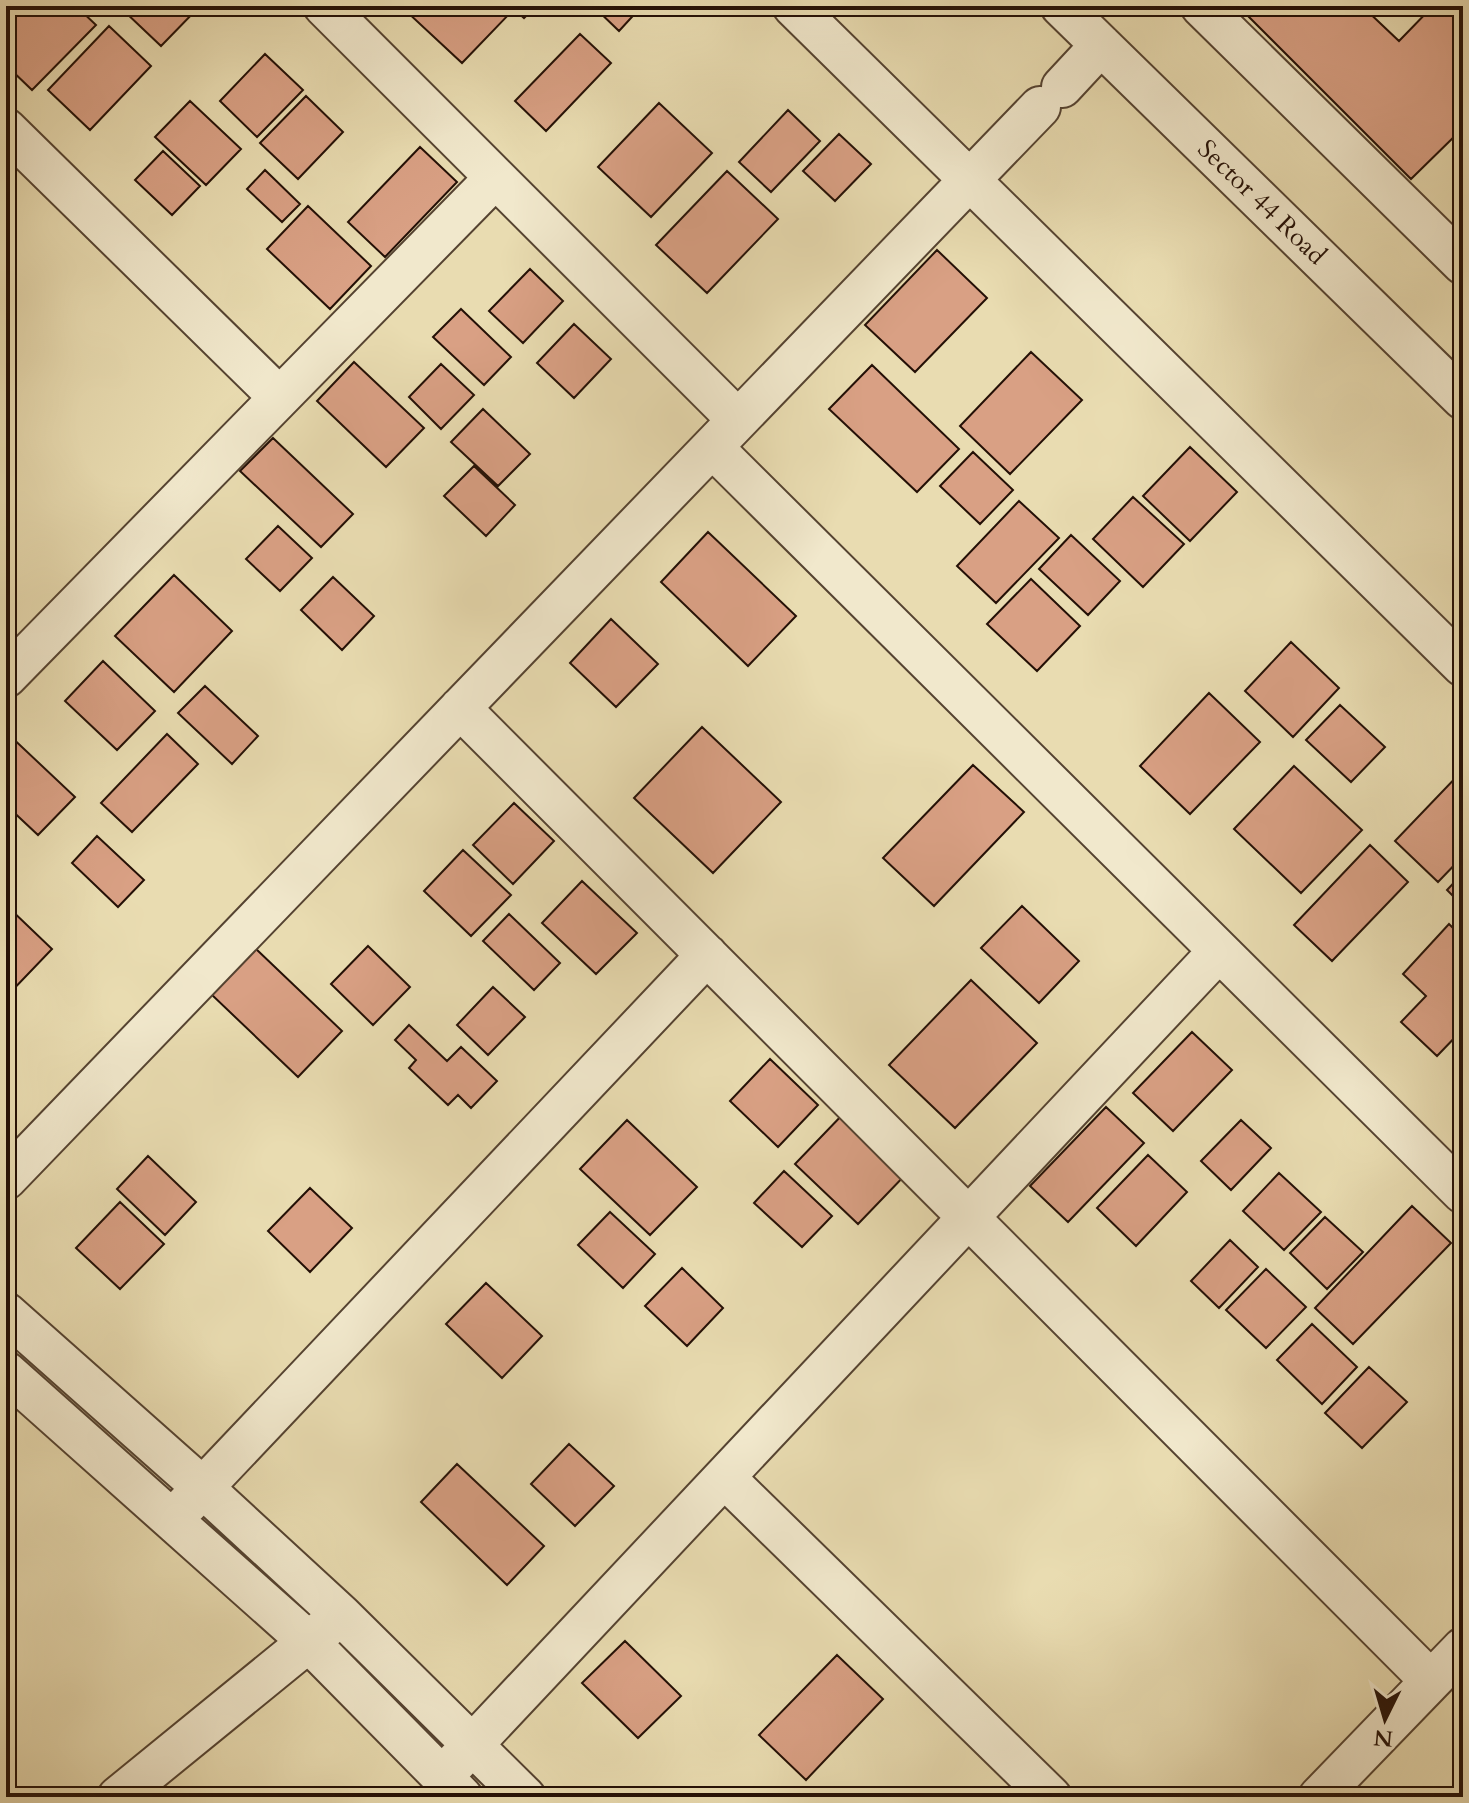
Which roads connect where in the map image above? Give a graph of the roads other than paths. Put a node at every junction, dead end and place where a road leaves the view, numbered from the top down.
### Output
1 (324, 6) edge
2 (793, 6) edge
3 (1061, 6) edge
4 (1201, 6) edge
5 (1101, 45) junction
6 (6, 129) edge
7 (495, 178) junction
8 (968, 181) junction
9 (1463, 264) edge
10 (278, 396) junction
11 (1463, 399) edge
12 (725, 433) junction
13 (1463, 666) edge
14 (6, 677) edge
15 (460, 708) junction
16 (1219, 951) junction
17 (707, 955) junction
18 (6, 1179) edge
19 (1463, 1193) edge
20 (969, 1218) junction
21 (6, 1313) edge
22 (6, 1372) edge
23 (725, 1478) junction
24 (202, 1487) junction
25 (172, 1520) junction
26 (341, 1615) junction
27 (310, 1643) junction
28 (1463, 1648) edge
29 (1431, 1681) junction
30 (474, 1746) junction
31 (452, 1787) edge
32 (118, 1797) edge
33 (525, 1797) edge
34 (1051, 1797) edge
35 (1319, 1797) edge

1 - 7 street
2 - 8 street
3 - 5 street, Sector 44 Road
4 - 9 street
5 - 8 street
5 - 11 street, Sector 44 Road
6 - 10 street
7 - 10 street
7 - 12 street
8 - 12 street
8 - 13 street
10 - 14 street
12 - 15 street
12 - 16 street
15 - 17 street
15 - 18 street
16 - 19 street
16 - 20 street
17 - 20 street
17 - 24 street
20 - 23 street
20 - 29 street
21 - 24 street
22 - 25 street
23 - 30 street
23 - 34 street
24 - 25 street
24 - 26 street
25 - 27 street
26 - 27 street
26 - 30 street
27 - 31 street
27 - 32 street
28 - 29 street
29 - 35 street
30 - 31 street
30 - 33 street

